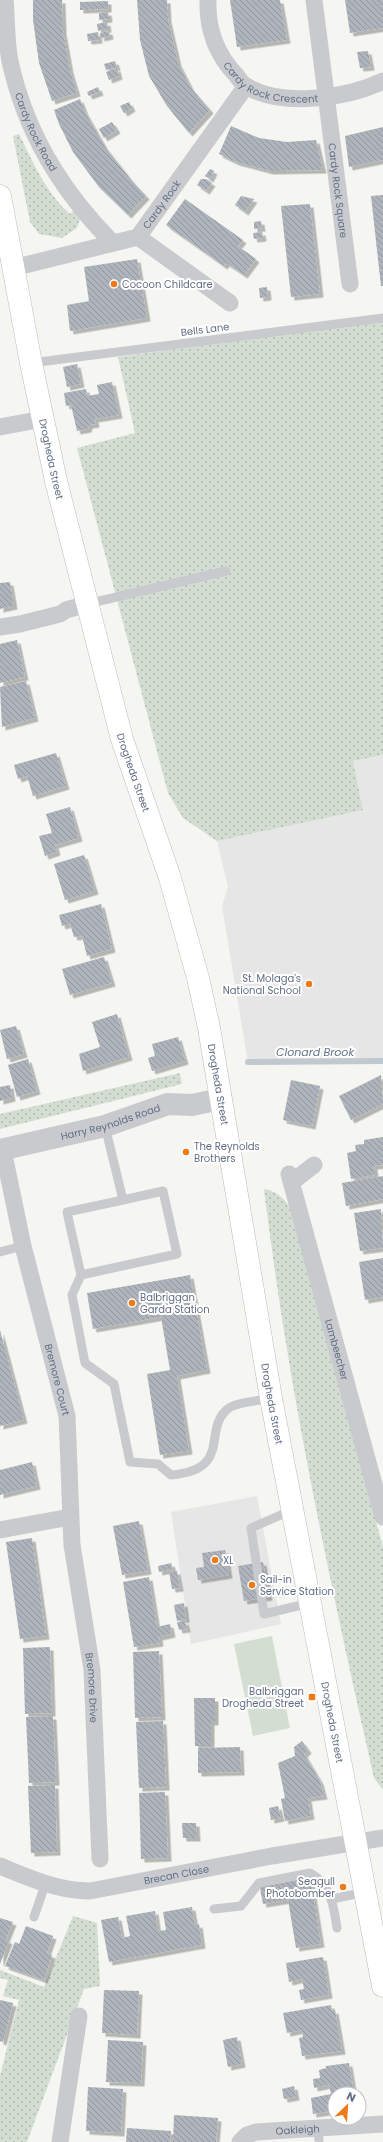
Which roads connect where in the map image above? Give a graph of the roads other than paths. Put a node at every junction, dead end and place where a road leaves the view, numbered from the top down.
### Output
1 (5, 0) edge
2 (208, 0) edge
3 (314, 0) edge
4 (383, 81) edge
5 (246, 86) junction
6 (326, 97) junction
7 (0, 196) edge
8 (138, 237) junction
9 (113, 243) junction
10 (6, 268) edge
11 (350, 284) dead end
12 (230, 303) dead end
13 (383, 318) edge
14 (31, 363) junction
15 (42, 419) junction
16 (0, 427) edge
17 (226, 570) dead end
18 (87, 604) junction
19 (0, 627) edge
20 (220, 1099) junction
21 (105, 1126) junction
22 (1, 1150) edge
23 (314, 1165) dead end
24 (122, 1200) junction
25 (23, 1246) junction
26 (0, 1252) edge
27 (81, 1275) junction
28 (271, 1398) junction
29 (292, 1510) junction
30 (70, 1517) junction
31 (383, 1517) edge
32 (0, 1530) edge
33 (310, 1603) junction
34 (383, 1838) edge
35 (356, 1841) junction
36 (100, 1860) dead end
37 (0, 1866) edge
38 (45, 1884) junction
39 (366, 1892) junction
40 (332, 1899) junction
41 (214, 1909) dead end
42 (34, 1917) dead end
43 (337, 1928) dead end
44 (383, 1986) edge
45 (79, 2016) dead end
46 (383, 2124) edge
47 (318, 2135) edge
48 (60, 2142) edge
49 (240, 2142) edge

1 - 9 street, Cardy Rock Road
2 - 5 street, Cardy Rock Crescent
3 - 6 street, Cardy Rock Square
4 - 6 street, Cardy Rock Crescent
5 - 6 street, Cardy Rock Crescent
5 - 8 street, Cardy Rock
6 - 11 street, Cardy Rock Square
7 - 10 main road, Drogheda Street
8 - 9 street, Cardy Rock
8 - 12 street
9 - 10 street, Cardy Rock
10 - 14 main road, Drogheda Street
13 - 14 lane, Bells Lane
14 - 15 main road, Drogheda Street
15 - 16 street
15 - 18 main road, Drogheda Street
17 - 18 lane
18 - 19 street
18 - 20 main road, Drogheda Street
20 - 21 street, Harry Reynolds Road
20 - 28 main road, Drogheda Street
21 - 22 street, Harry Reynolds Road
21 - 24 lane
22 - 25 street, Bremore Court
23 - 31 street, Lambeecher
24 - 27 lane
24 - 27 lane
25 - 26 lane
25 - 30 street, Bremore Court
27 - 28 lane
28 - 29 main road, Drogheda Street
29 - 33 main road, Drogheda Street
29 - 33 lane
30 - 32 street
30 - 36 street, Bremore Drive
33 - 35 main road, Drogheda Street
34 - 35 street, Brecan Close
35 - 38 street, Brecan Close
35 - 39 main road, Drogheda Street
37 - 38 street, Brecan Close
38 - 42 lane
39 - 40 lane
39 - 44 main road, Drogheda Street
40 - 41 lane
40 - 43 lane
45 - 48 street
46 - 47 street, Oakleigh
47 - 49 street, Oakleigh

